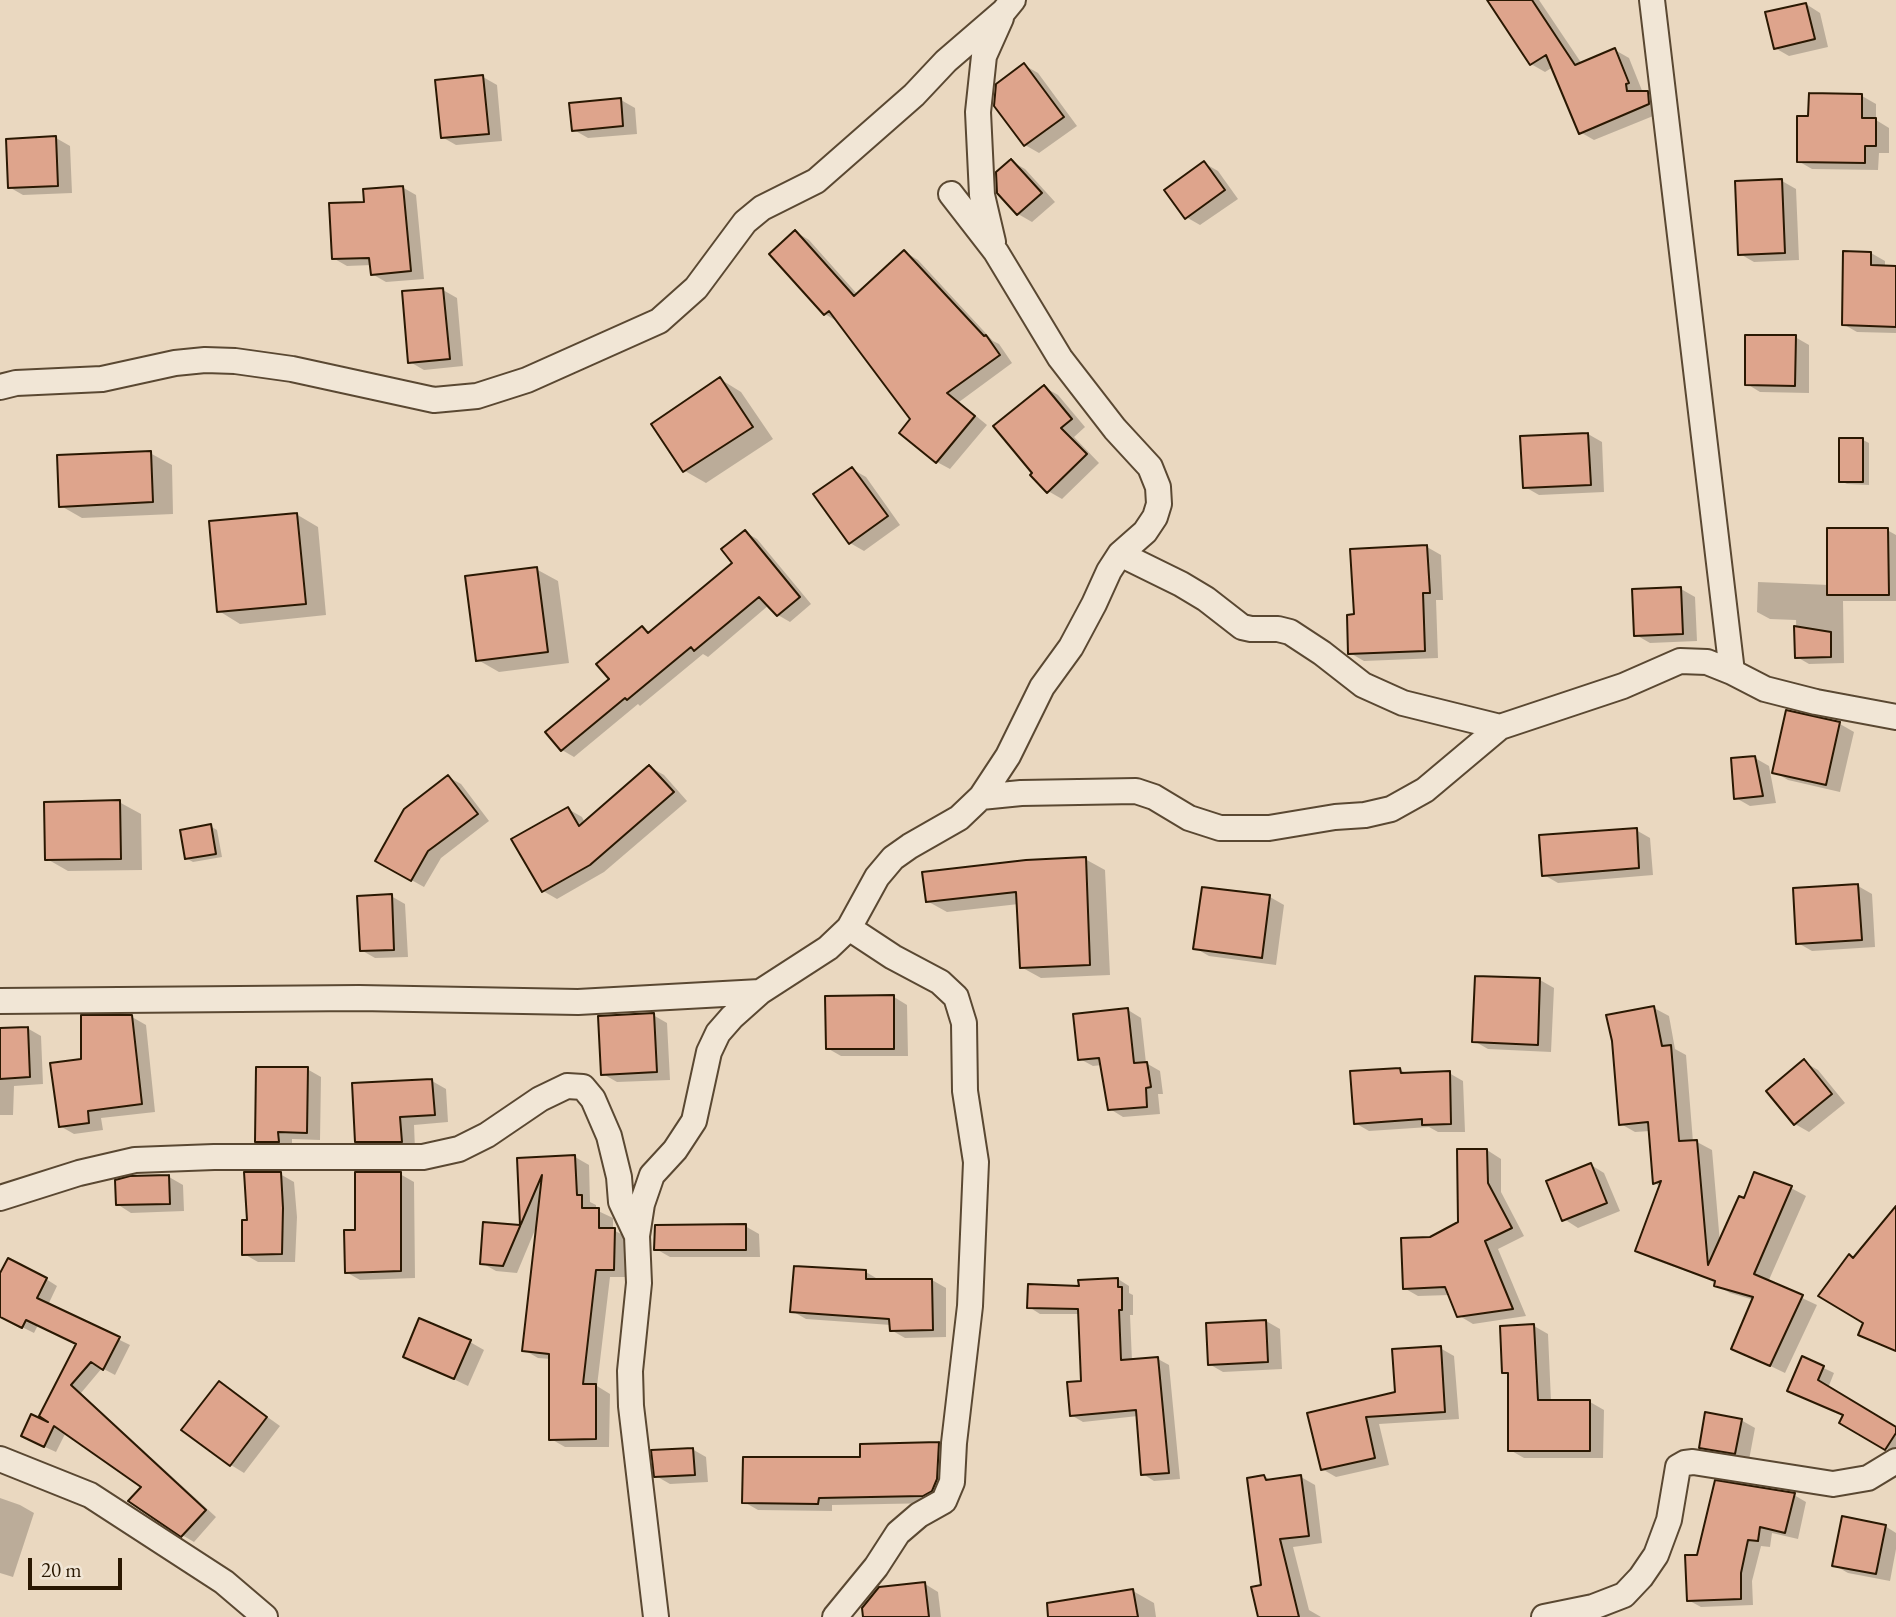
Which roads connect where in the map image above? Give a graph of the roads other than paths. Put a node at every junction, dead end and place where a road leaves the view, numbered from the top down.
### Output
1 (1652, 0) edge
2 (1009, 6) edge
3 (951, 194) dead end
4 (996, 252) junction
5 (0, 387) edge
6 (1120, 554) junction
7 (1732, 672) junction
8 (1896, 717) edge
9 (1500, 727) junction
10 (981, 797) junction
11 (849, 928) junction
12 (760, 992) junction
13 (0, 1001) edge
14 (0, 1198) edge
15 (637, 1236) junction
16 (0, 1459) edge
17 (1896, 1461) edge
18 (265, 1617) edge
19 (656, 1617) edge
20 (835, 1617) edge
21 (1544, 1617) edge

1 - 7 street
2 - 4 street
2 - 5 street
3 - 4 street
4 - 6 street
6 - 9 street
6 - 10 street
7 - 8 street
7 - 9 street
9 - 10 street
10 - 11 street
11 - 12 street
11 - 20 street
12 - 13 street
12 - 15 street
14 - 15 street
15 - 19 street
16 - 18 street
17 - 21 street

